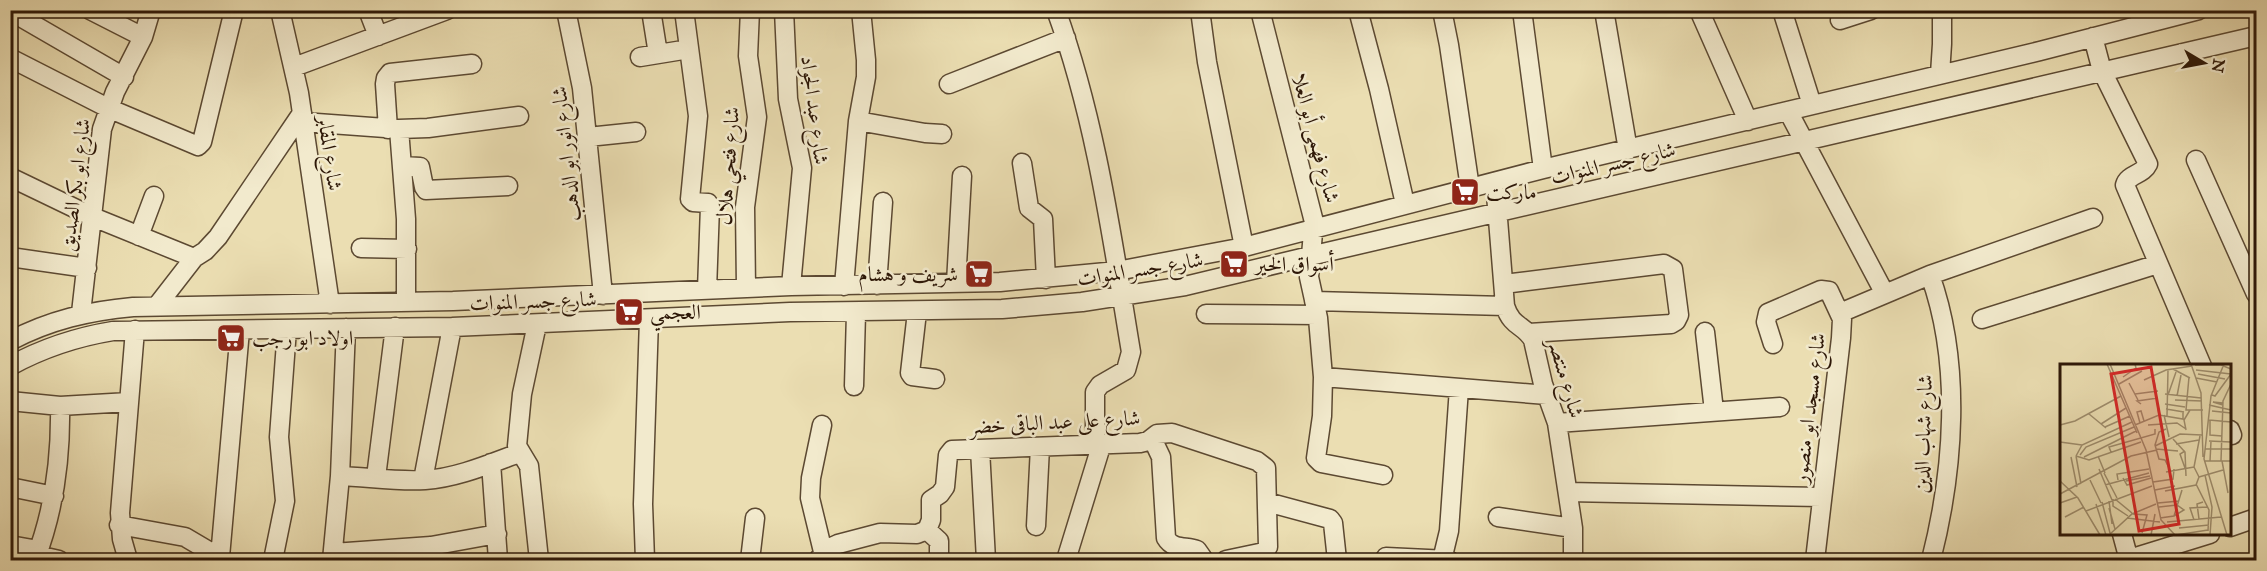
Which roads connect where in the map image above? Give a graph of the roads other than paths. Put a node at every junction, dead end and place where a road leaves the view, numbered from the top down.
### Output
1 (90, 10) edge
2 (151, 10) edge
3 (234, 10) edge
4 (280, 10) edge
5 (368, 10) edge
6 (566, 10) edge
7 (651, 10) edge
8 (684, 10) edge
9 (750, 10) edge
10 (784, 10) edge
11 (861, 10) edge
12 (1056, 10) edge
13 (1200, 10) edge
14 (1260, 10) edge
15 (1358, 10) edge
16 (1442, 10) edge
17 (1522, 10) edge
18 (1604, 10) edge
19 (1699, 10) edge
20 (1782, 10) edge
21 (1871, 10) edge
22 (1942, 10) edge
23 (2199, 10) edge
24 (10, 11) edge
25 (436, 12) edge
26 (1840, 20) dead end
27 (378, 36) junction
28 (2256, 36) edge
29 (143, 37) junction
30 (2093, 37) junction
31 (1066, 38) junction
32 (689, 49) junction
33 (10, 58) edge
34 (472, 64) dead end
35 (294, 67) junction
36 (2102, 71) junction
37 (1940, 74) junction
38 (124, 77) junction
39 (949, 84) dead end
40 (1812, 105) junction
41 (108, 108) junction
42 (1788, 111) junction
43 (519, 116) dead end
44 (302, 117) junction
45 (858, 121) junction
46 (1748, 122) junction
47 (394, 129) junction
48 (636, 132) dead end
49 (942, 134) dead end
50 (588, 136) junction
51 (1805, 140) junction
52 (1628, 150) junction
53 (2196, 160) dead end
54 (1022, 163) dead end
55 (402, 166) junction
56 (1543, 170) junction
57 (962, 176) dead end
58 (10, 177) edge
59 (1495, 182) junction
60 (508, 186) dead end
61 (1470, 188) junction
62 (154, 196) dead end
63 (884, 202) dead end
64 (1406, 204) junction
65 (1498, 213) junction
66 (93, 217) junction
67 (2093, 218) dead end
68 (1314, 228) junction
69 (139, 236) junction
70 (1244, 247) junction
71 (361, 248) dead end
72 (407, 249) junction
73 (1310, 256) junction
74 (10, 257) edge
75 (194, 258) junction
76 (2158, 264) junction
77 (87, 268) junction
78 (1117, 271) junction
79 (1929, 275) junction
80 (1046, 279) junction
81 (956, 283) junction
82 (1504, 284) junction
83 (877, 285) junction
84 (791, 286) junction
85 (844, 286) junction
86 (746, 288) junction
87 (707, 290) junction
88 (1885, 294) junction
89 (2256, 294) edge
90 (603, 295) junction
91 (1122, 297) junction
92 (406, 302) junction
93 (330, 304) junction
94 (1505, 306) junction
95 (156, 307) junction
96 (1316, 308) junction
97 (917, 312) junction
98 (81, 313) junction
99 (856, 313) junction
100 (1840, 313) junction
101 (1206, 314) dead end
102 (649, 319) junction
103 (1982, 319) dead end
104 (537, 324) junction
105 (395, 327) junction
106 (452, 327) junction
107 (346, 328) junction
108 (287, 329) junction
109 (135, 330) junction
110 (240, 330) junction
111 (1705, 332) dead end
112 (1529, 333) junction
113 (10, 341) edge
114 (1773, 344) dead end
115 (2201, 364) edge
116 (10, 366) edge
117 (1323, 377) junction
118 (935, 379) dead end
119 (854, 386) dead end
120 (1459, 388) junction
121 (1547, 395) junction
122 (10, 401) edge
123 (129, 402) junction
124 (60, 406) junction
125 (1780, 407) dead end
126 (1714, 411) junction
127 (1557, 423) junction
128 (822, 425) dead end
129 (1152, 438) junction
130 (1099, 444) junction
131 (1040, 447) junction
132 (980, 449) junction
133 (519, 453) junction
134 (491, 463) junction
135 (1383, 475) dead end
136 (340, 476) junction
137 (376, 477) junction
138 (423, 480) junction
139 (10, 487) edge
140 (1568, 492) junction
141 (54, 496) junction
142 (1821, 497) junction
143 (1267, 502) junction
144 (1498, 517) dead end
145 (755, 518) dead end
146 (2256, 518) edge
147 (120, 525) junction
148 (1036, 526) dead end
149 (2231, 526) edge
150 (1573, 528) junction
151 (927, 530) junction
152 (496, 534) junction
153 (2122, 535) edge
154 (2207, 535) edge
155 (10, 545) edge
156 (199, 552) edge
157 (37, 555) edge
158 (332, 557) edge
159 (1255, 557) edge
160 (1386, 557) dead end
161 (822, 558) edge
162 (222, 559) edge
163 (1444, 560) edge
164 (1576, 560) edge
165 (2129, 560) edge
166 (59, 561) edge
167 (128, 561) edge
168 (273, 561) edge
169 (498, 561) edge
170 (539, 561) edge
171 (645, 561) edge
172 (750, 561) edge
173 (939, 561) edge
174 (986, 561) edge
175 (1066, 561) edge
176 (1204, 561) edge
177 (1226, 561) edge
178 (1337, 561) edge
179 (1815, 561) edge
180 (1931, 561) edge

1 - 29 street
2 - 29 street, شارع ابو بكر الصديق
3 - 41 street
4 - 35 street, شارع المقابر
5 - 27 street
6 - 50 street, شارع انور ابو الدهب
7 - 32 street
8 - 32 street
9 - 86 street, شارع فتحي هلال
10 - 84 street, شارع عبد الجواد
11 - 45 street
12 - 31 street
13 - 70 street
14 - 68 street, شارع فهمى أبو العلا
15 - 64 street
16 - 61 street
17 - 56 street
18 - 52 street
19 - 46 street
20 - 40 street
21 - 26 street
22 - 37 street
23 - 30 street, شارع جسر المنوات
24 - 38 street
25 - 27 street
27 - 35 street
28 - 36 street, شارع جسر المنوات
29 - 38 street, شارع ابو بكر الصديق
30 - 36 street
30 - 37 street, شارع جسر المنوات
31 - 39 street
31 - 78 street
32 - 87 street
33 - 41 street
34 - 47 street
35 - 44 street, شارع المقابر
36 - 51 street, شارع جسر المنوات
36 - 76 street
37 - 40 street, شارع جسر المنوات
38 - 41 street, شارع ابو بكر الصديق
40 - 42 street, شارع جسر المنوات
41 - 66 street, شارع ابو بكر الصديق
42 - 46 street, شارع جسر المنوات
42 - 51 street
43 - 47 street
44 - 47 street
44 - 75 street
44 - 93 street, شارع المقابر
45 - 49 street
45 - 85 street
46 - 52 street, شارع جسر المنوات
47 - 55 street
48 - 50 street
50 - 90 street, شارع انور ابو الدهب
51 - 65 street, شارع جسر المنوات
51 - 88 street
52 - 56 street, شارع جسر المنوات
53 - 89 street
54 - 80 street
55 - 60 street
55 - 72 street
56 - 59 street, شارع جسر المنوات
57 - 81 street
58 - 66 street
59 - 61 street, شارع جسر المنوات
59 - 65 street
61 - 64 street, شارع جسر المنوات
62 - 69 street
63 - 83 street
64 - 68 street, شارع جسر المنوات
65 - 73 street, شارع جسر المنوات
65 - 82 street
66 - 69 street
66 - 77 street, شارع ابو بكر الصديق
67 - 79 street
68 - 70 street, شارع جسر المنوات
68 - 73 street, شارع فهمى أبو العلا
69 - 75 street
70 - 78 street, شارع جسر المنوات
71 - 72 street
72 - 92 street
73 - 91 street, شارع جسر المنوات
73 - 96 street, شارع فهمى أبو العلا
74 - 77 street, شارع ابو بكر الصديق
75 - 95 street
76 - 103 street
76 - 115 street
77 - 98 street, شارع ابو بكر الصديق
78 - 80 street, شارع جسر المنوات
78 - 91 street
79 - 88 street
79 - 180 street, شارع شهاب الدين
80 - 81 street, شارع جسر المنوات
81 - 83 street, شارع جسر المنوات
82 - 94 street
82 - 112 street
83 - 85 street, شارع جسر المنوات
84 - 85 street, شارع جسر المنوات
84 - 86 street, شارع جسر المنوات
86 - 87 street, شارع جسر المنوات
87 - 90 street, شارع جسر المنوات
88 - 100 street
90 - 92 street, شارع جسر المنوات
91 - 97 street, شارع جسر المنوات
91 - 130 street
92 - 93 street, شارع جسر المنوات
93 - 95 street, شارع جسر المنوات
94 - 96 street
94 - 112 street, شارع منتصر
95 - 98 street, شارع جسر المنوات
96 - 101 street
96 - 117 street, شارع فهمى أبو العلا
97 - 99 street, شارع جسر المنوات
97 - 118 street
98 - 113 street, شارع جسر المنوات
99 - 102 street, شارع جسر المنوات
99 - 119 street
100 - 114 street, شارع مسجد ابو منصور
100 - 142 street, شارع مسجد ابو منصور
102 - 104 street, شارع جسر المنوات
102 - 171 street
104 - 106 street, شارع جسر المنوات
104 - 133 street
105 - 106 street, شارع جسر المنوات
105 - 107 street, شارع جسر المنوات
105 - 137 street
106 - 138 street
107 - 108 street, شارع جسر المنوات
107 - 136 street
108 - 110 street, شارع جسر المنوات
108 - 168 street
109 - 110 street, شارع جسر المنوات
109 - 116 street, شارع جسر المنوات
109 - 123 street
110 - 162 street
111 - 126 street
112 - 121 street, شارع منتصر
117 - 120 street
117 - 135 street, شارع فهمى أبو العلا
120 - 121 street
120 - 163 street
121 - 127 street, شارع منتصر
122 - 124 street
123 - 124 street
123 - 147 street
124 - 141 street
125 - 126 street
126 - 127 street
127 - 140 street, شارع منتصر
128 - 161 street
129 - 130 street, شارع على عبد الباقى خضر
129 - 143 street, شارع على عبد الباقى خضر
129 - 176 street
130 - 131 street, شارع على عبد الباقى خضر
130 - 175 street
131 - 132 street, شارع على عبد الباقى خضر
131 - 148 street
132 - 151 street, شارع على عبد الباقى خضر
132 - 174 street
133 - 134 street
133 - 170 street
134 - 138 street
134 - 152 street
136 - 137 street
136 - 158 street
137 - 138 street
139 - 141 street
140 - 142 street
140 - 150 street, شارع منتصر
141 - 157 street
142 - 179 street, شارع مسجد ابو منصور
143 - 159 street, شارع على عبد الباقى خضر
143 - 178 street
144 - 150 street
145 - 172 street
146 - 149 street
147 - 156 street
147 - 167 street
150 - 164 street, شارع منتصر
151 - 161 street
151 - 173 street
152 - 158 street
152 - 169 street
153 - 165 street
154 - 165 street
155 - 157 street
156 - 162 street
157 - 166 street
159 - 177 street
160 - 163 street

